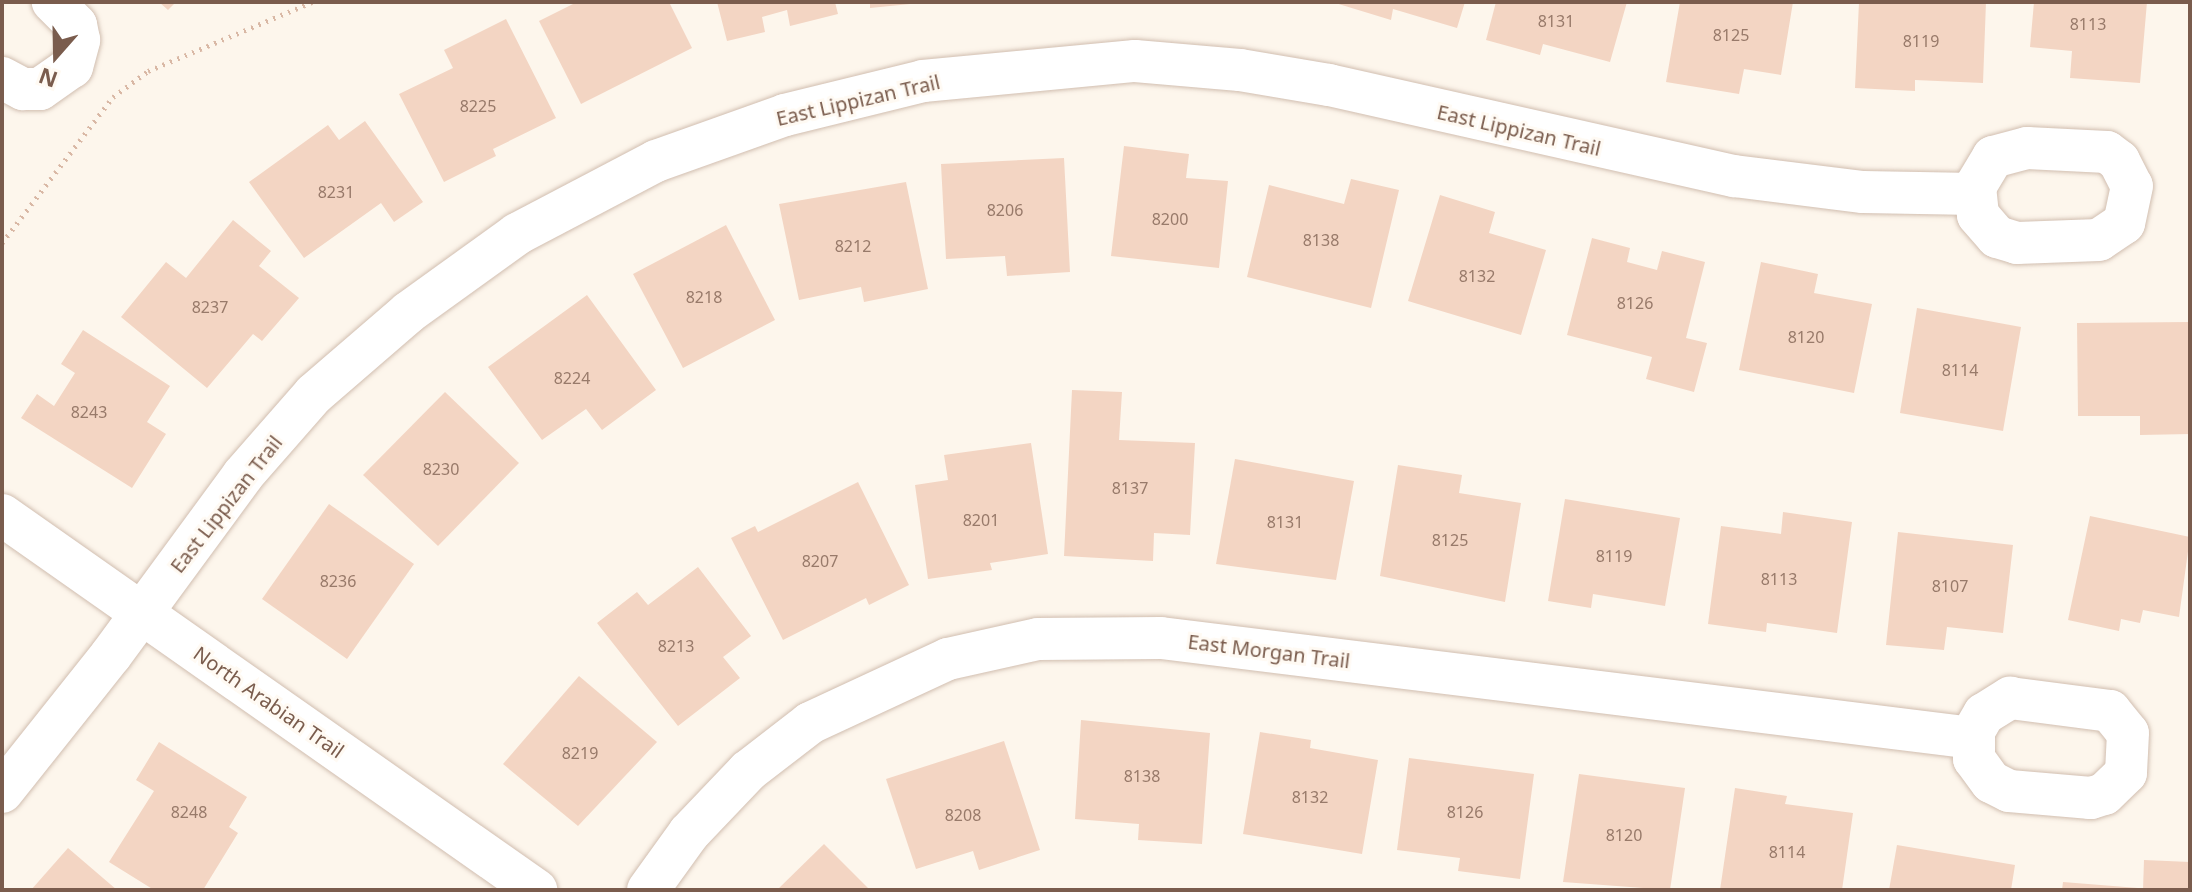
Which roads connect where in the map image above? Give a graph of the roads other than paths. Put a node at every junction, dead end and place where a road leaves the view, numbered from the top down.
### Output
1 (53, 2) edge
2 (2, 78) edge
3 (1975, 194) dead end
4 (2, 515) edge
5 (141, 613) junction
6 (1973, 738) dead end
7 (2, 792) edge
8 (536, 890) edge
9 (648, 890) edge

1 - 2 street
3 - 5 street, East Lippizan Trail
4 - 5 street, North Arabian Trail
5 - 7 street, East Lippizan Trail
5 - 8 street, North Arabian Trail
6 - 9 street, East Morgan Trail

